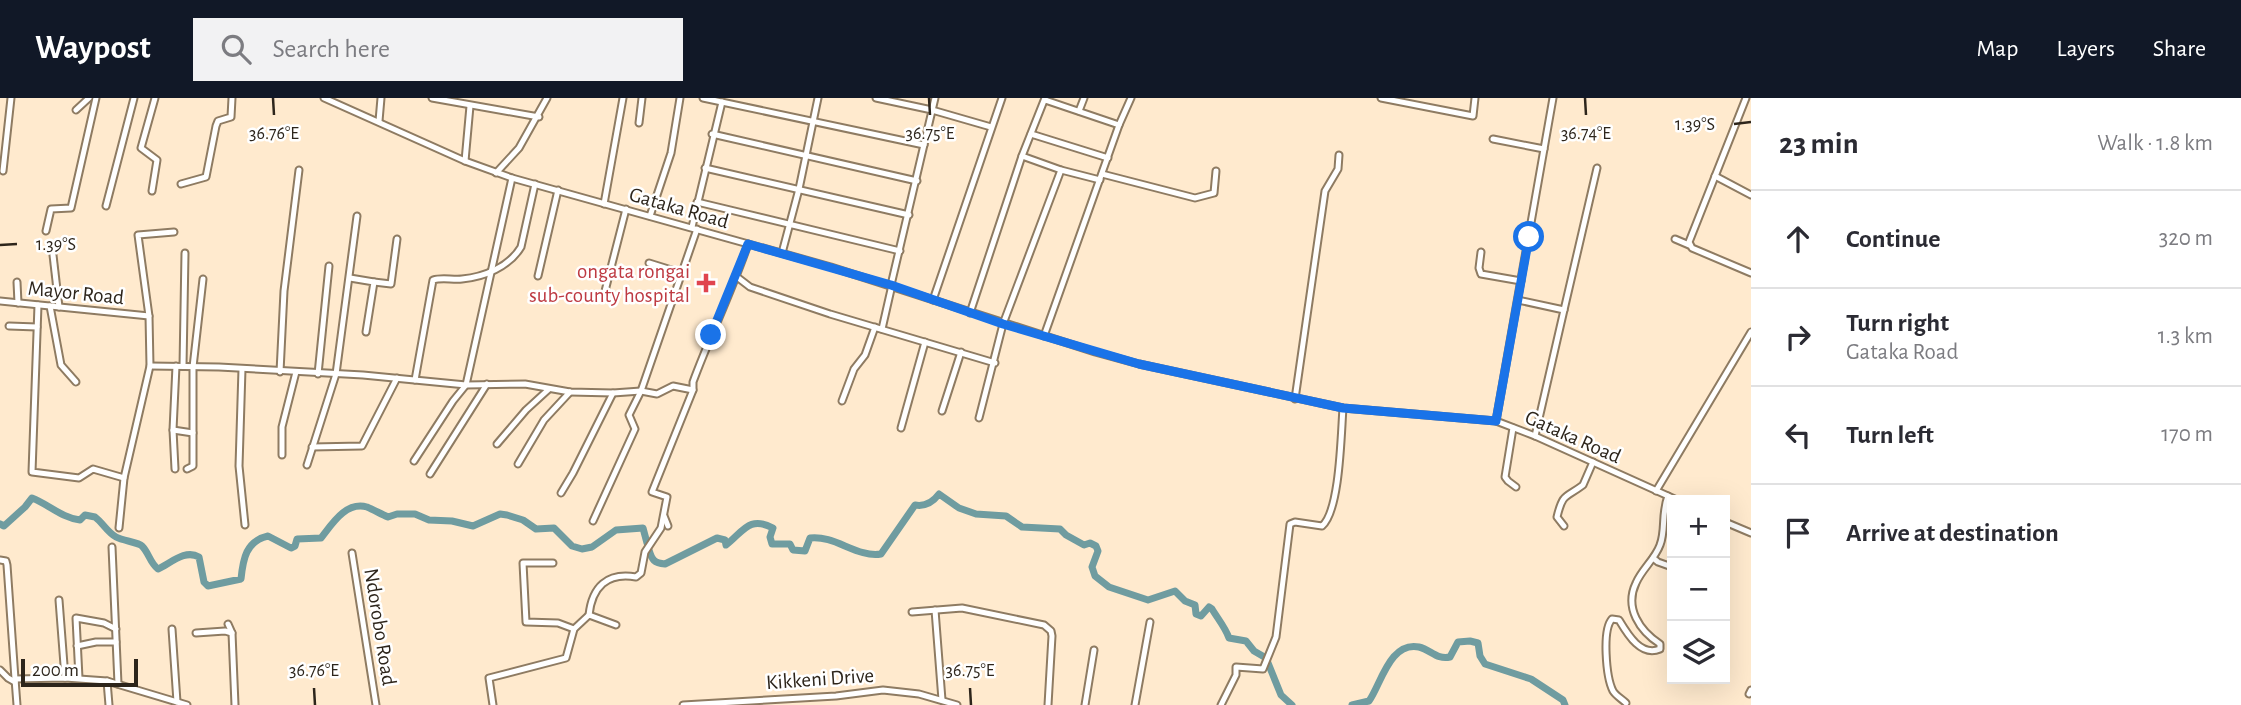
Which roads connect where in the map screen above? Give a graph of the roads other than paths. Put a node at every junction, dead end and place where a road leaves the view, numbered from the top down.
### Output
1 (11, 98) edge
2 (89, 98) edge
3 (96, 98) edge
4 (134, 98) edge
5 (155, 98) edge
6 (232, 98) edge
7 (324, 98) edge
8 (347, 98) edge
9 (381, 98) edge
10 (432, 98) edge
11 (547, 98) edge
12 (623, 98) edge
13 (642, 98) edge
14 (680, 98) edge
15 (703, 98) edge
16 (818, 98) edge
17 (876, 98) edge
18 (934, 98) edge
19 (1002, 98) edge
20 (1084, 98) edge
21 (1131, 98) edge
22 (1381, 98) edge
23 (1475, 98) edge
24 (1553, 98) edge
25 (1746, 98) edge
26 (1045, 99) edge
27 (722, 102) junction
28 (470, 106) junction
29 (345, 107) junction
30 (76, 110) dead end
31 (932, 110) junction
32 (1079, 111) junction
33 (539, 117) junction
34 (379, 121) junction
35 (813, 121) junction
36 (639, 123) dead end
37 (1119, 125) junction
38 (991, 127) junction
39 (712, 134) junction
40 (1031, 134) junction
41 (1493, 139) dead end
42 (924, 145) junction
43 (1544, 149) junction
44 (806, 155) junction
45 (1339, 155) dead end
46 (1023, 156) junction
47 (1108, 158) junction
48 (466, 161) junction
49 (705, 168) junction
50 (1597, 168) dead end
51 (299, 170) dead end
52 (1061, 170) junction
53 (3, 171) dead end
54 (1216, 172) dead end
55 (496, 173) junction
56 (1715, 176) junction
57 (1100, 177) junction
58 (512, 178) junction
59 (917, 181) junction
60 (181, 184) dead end
61 (535, 184) junction
62 (799, 189) junction
63 (558, 190) junction
64 (152, 191) dead end
65 (1751, 195) edge
66 (697, 202) junction
67 (604, 204) junction
68 (106, 206) dead end
69 (626, 209) junction
70 (909, 215) junction
71 (358, 216) dead end
72 (650, 216) junction
73 (789, 224) junction
74 (695, 228) junction
75 (46, 231) dead end
76 (174, 232) dead end
77 (397, 239) dead end
78 (1675, 239) dead end
79 (748, 244) junction
80 (1689, 245) junction
81 (900, 251) junction
82 (1481, 252) dead end
83 (185, 253) dead end
84 (782, 253) junction
85 (53, 255) dead end
86 (649, 263) dead end
87 (329, 266) dead end
88 (491, 273) junction
89 (681, 273) junction
90 (1751, 273) edge
91 (538, 276) dead end
92 (737, 276) junction
93 (350, 278) junction
94 (203, 279) dead end
95 (1521, 281) junction
96 (17, 282) dead end
97 (374, 282) junction
98 (891, 285) junction
99 (605, 291) dead end
100 (933, 300) junction
101 (1518, 300) junction
102 (0, 301) edge
103 (18, 303) junction
104 (38, 305) junction
105 (50, 306) junction
106 (59, 307) junction
107 (1564, 310) junction
108 (970, 313) junction
109 (149, 316) junction
110 (1003, 324) junction
111 (9, 326) dead end
112 (37, 327) junction
113 (878, 328) junction
114 (366, 332) dead end
115 (1751, 332) edge
116 (1044, 336) junction
117 (925, 342) junction
118 (961, 352) junction
119 (995, 363) junction
120 (150, 366) junction
121 (179, 366) junction
122 (193, 366) junction
123 (242, 369) junction
124 (280, 372) junction
125 (296, 372) junction
126 (318, 374) junction
127 (336, 374) junction
128 (397, 379) junction
129 (415, 380) junction
130 (76, 383) dead end
131 (487, 384) junction
132 (467, 385) junction
133 (549, 389) junction
134 (693, 390) junction
135 (641, 391) junction
136 (570, 392) junction
137 (613, 393) junction
138 (1295, 399) junction
139 (842, 401) dead end
140 (1343, 408) junction
141 (942, 411) dead end
142 (979, 418) dead end
143 (1496, 421) junction
144 (901, 428) dead end
145 (1513, 428) junction
146 (173, 430) junction
147 (193, 433) junction
148 (1535, 436) junction
149 (497, 444) dead end
150 (312, 447) junction
151 (282, 455) dead end
152 (414, 461) dead end
153 (1592, 462) junction
154 (518, 464) dead end
155 (307, 465) dead end
156 (175, 469) dead end
157 (187, 469) dead end
158 (430, 474) dead end
159 (124, 478) junction
160 (1516, 487) dead end
161 (1656, 491) junction
162 (561, 493) dead end
163 (1667, 496) edge
164 (1667, 499) edge
165 (664, 516) junction
166 (593, 521) dead end
167 (1730, 524) edge
168 (244, 525) dead end
169 (668, 526) dead end
170 (1564, 526) dead end
171 (119, 528) dead end
172 (1751, 533) edge
173 (112, 547) dead end
174 (352, 553) dead end
175 (1653, 558) junction
176 (0, 560) edge
177 (553, 564) dead end
178 (1667, 565) edge
179 (59, 600) dead end
180 (935, 610) junction
181 (912, 612) dead end
182 (589, 615) junction
183 (1150, 622) dead end
184 (228, 624) dead end
185 (616, 625) dead end
186 (116, 629) junction
187 (172, 629) dead end
188 (574, 629) junction
189 (196, 633) dead end
190 (232, 633) junction
191 (116, 642) junction
192 (77, 646) junction
193 (1094, 650) dead end
194 (0, 670) edge
195 (65, 678) junction
196 (79, 678) junction
197 (15, 680) junction
198 (107, 681) junction
199 (118, 684) junction
200 (942, 700) junction
201 (177, 702) junction
202 (715, 703) edge
203 (1626, 703) dead end
204 (17, 705) edge
205 (109, 705) edge
206 (187, 705) edge
207 (235, 705) edge
208 (376, 705) edge
209 (493, 705) edge
210 (684, 705) edge
211 (957, 705) edge
212 (1048, 705) edge
213 (1085, 705) edge
214 (1135, 705) edge
215 (1221, 705) edge

1 - 53 street
2 - 30 street
3 - 75 street
4 - 68 street
5 - 64 street
6 - 60 street
7 - 29 street, Gataka Road
8 - 29 street
9 - 34 street
10 - 28 street
11 - 33 street
12 - 67 street
13 - 36 street
14 - 72 street
15 - 27 street
16 - 35 street
17 - 31 street
18 - 31 street
19 - 38 street
20 - 32 street
21 - 37 street
22 - 23 street
24 - 43 street
25 - 56 street
26 - 32 street
26 - 40 street
27 - 35 street
27 - 39 street
28 - 33 street
28 - 48 street
29 - 34 street, Gataka Road
31 - 38 street
31 - 42 street
32 - 37 street
33 - 55 street
34 - 48 street, Gataka Road
35 - 42 street
35 - 44 street
37 - 47 street
38 - 100 street
39 - 44 street
39 - 49 street
40 - 46 street
40 - 47 street
41 - 43 street
42 - 59 street
43 - 95 street
44 - 59 street
44 - 62 street
45 - 138 street
46 - 52 street
46 - 108 street
47 - 57 street
48 - 55 street, Gataka Road
49 - 62 street
49 - 66 street
50 - 107 street
51 - 124 street
52 - 57 street
52 - 110 street
54 - 57 street
55 - 58 street, Gataka Road
56 - 65 street
56 - 80 street
57 - 116 street
58 - 61 street, Gataka Road
58 - 88 street
59 - 70 street
61 - 63 street, Gataka Road
61 - 88 street
62 - 70 street
62 - 73 street
63 - 67 street, Gataka Road
63 - 91 street
66 - 73 street
66 - 74 street
67 - 69 street, Gataka Road
69 - 72 street, Gataka Road
69 - 99 street
70 - 81 street
71 - 93 street
72 - 74 street, Gataka Road
73 - 81 street
73 - 84 street
74 - 79 street, Gataka Road
74 - 89 street
76 - 109 street
77 - 97 street
78 - 80 street
79 - 84 street, Gataka Road
79 - 92 street
80 - 90 street
81 - 98 street
82 - 95 street
83 - 121 street
84 - 98 street, Gataka Road
85 - 106 street
86 - 89 street
87 - 126 street
88 - 129 street
88 - 132 street
89 - 135 street
92 - 113 street
92 - 134 street
93 - 97 street
93 - 127 street
94 - 122 street
95 - 101 street
96 - 103 street
97 - 114 street
98 - 100 street, Gataka Road
98 - 113 street
100 - 108 street, Gataka Road
101 - 107 street
101 - 143 street
102 - 103 street, Mayor Road
103 - 104 street, Mayor Road
104 - 105 street, Mayor Road
104 - 112 street
105 - 106 street, Mayor Road
105 - 130 street
106 - 109 street, Mayor Road
107 - 148 street
108 - 110 street, Gataka Road
109 - 120 street
110 - 116 street, Gataka Road
110 - 119 street
111 - 112 street
112 - 159 street
113 - 117 street
113 - 139 street
115 - 161 street
116 - 138 street, Gataka Road
117 - 118 street
117 - 144 street
118 - 119 street
118 - 141 street
119 - 142 street
120 - 121 street
120 - 159 street
121 - 122 street
121 - 146 street
122 - 123 street
122 - 147 street
123 - 124 street
123 - 168 street
124 - 125 street
125 - 126 street
125 - 151 street
126 - 127 street
127 - 128 street
127 - 150 street
128 - 129 street
128 - 150 street
129 - 132 street
131 - 132 street
131 - 133 street
131 - 158 street
132 - 152 street
133 - 136 street
133 - 149 street
134 - 135 street
134 - 165 street
135 - 137 street
135 - 166 street
136 - 137 street
136 - 154 street
137 - 162 street
138 - 140 street, Gataka Road
140 - 143 street, Gataka Road
140 - 215 street
143 - 145 street, Gataka Road
145 - 148 street, Gataka Road
145 - 160 street
146 - 147 street
146 - 156 street
147 - 157 street
148 - 153 street, Gataka Road
150 - 155 street
153 - 161 street, Gataka Road
153 - 170 street
159 - 171 street
161 - 163 street, Gataka Road
164 - 175 street
165 - 169 street
165 - 182 street
167 - 172 street
173 - 186 street
174 - 208 street, Ndorobo Road
175 - 178 street
175 - 203 street
176 - 197 street
177 - 188 street
179 - 195 street
180 - 181 street
180 - 200 street
180 - 212 street
182 - 185 street
182 - 188 street
183 - 214 street
184 - 190 street
186 - 191 street
186 - 192 street
187 - 201 street
188 - 209 street
189 - 190 street
190 - 207 street
191 - 192 street
191 - 199 street
192 - 196 street
193 - 213 street
194 - 197 street
195 - 196 street
195 - 197 street
196 - 198 street
197 - 204 street
198 - 199 street
198 - 205 street
199 - 201 street
200 - 202 street, Kikkeni Drive
200 - 211 street, Kikkeni Drive
201 - 206 street
202 - 210 street, Kikkeni Drive

